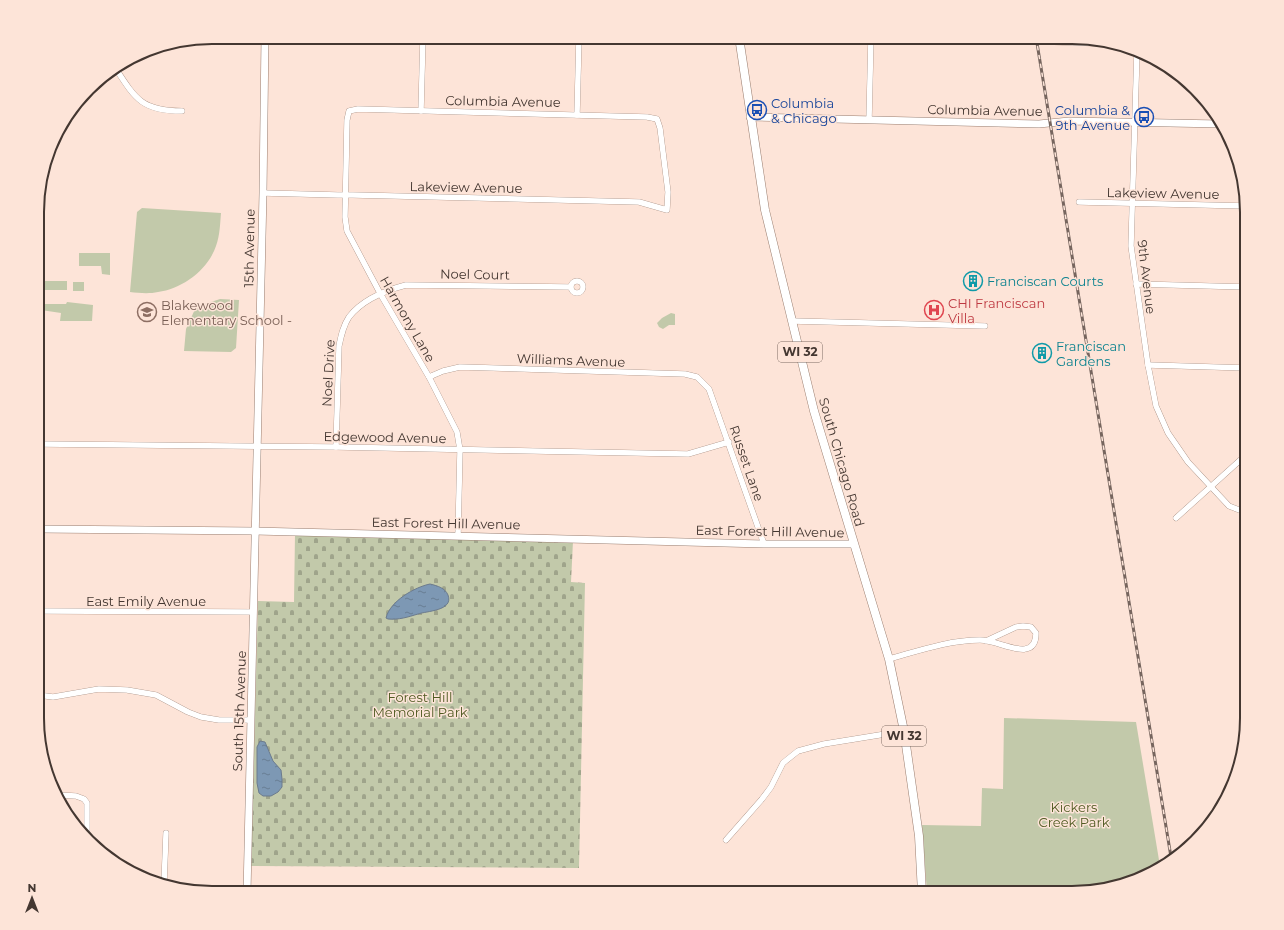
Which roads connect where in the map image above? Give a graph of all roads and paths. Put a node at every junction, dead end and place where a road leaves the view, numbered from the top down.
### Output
1 (265, 44) edge
2 (423, 44) edge
3 (579, 44) edge
4 (740, 44) edge
5 (871, 44) edge
6 (1137, 57) edge
7 (119, 72) edge
8 (182, 111) dead end
9 (349, 111) joint
10 (421, 111) junction
11 (577, 115) junction
12 (750, 118) junction
13 (869, 120) junction
14 (1135, 122) junction
15 (1215, 124) edge
16 (262, 193) junction
17 (345, 195) junction
18 (1080, 202) dead end
19 (1132, 204) junction
20 (1240, 206) edge
21 (667, 210) joint
22 (1136, 284) junction
23 (1240, 286) edge
24 (570, 287) dead end
25 (382, 294) junction
26 (792, 321) junction
27 (985, 326) dead end
28 (1148, 365) junction
29 (1240, 368) edge
30 (429, 378) junction
31 (709, 389) joint
32 (729, 442) junction
33 (44, 444) edge
34 (257, 446) junction
35 (336, 447) junction
36 (460, 450) junction
37 (1240, 460) edge
38 (1210, 486) junction
39 (1240, 510) edge
40 (1176, 518) dead end
41 (44, 529) edge
42 (255, 531) junction
43 (458, 536) junction
44 (764, 544) junction
45 (853, 544) junction
46 (44, 611) edge
47 (254, 612) junction
48 (986, 641) junction
49 (889, 659) junction
50 (44, 695) edge
51 (250, 720) junction
52 (904, 731) junction
53 (63, 795) edge
54 (87, 830) edge
55 (166, 833) dead end
56 (726, 840) dead end
57 (164, 879) edge
58 (247, 886) edge
59 (922, 886) edge

1 - 16 street, 15th Avenue
2 - 10 street
3 - 11 street
4 - 12 main road, South Chicago Road / WI 32
5 - 13 street
6 - 14 street, 9th Avenue
7 - 8 street
9 - 10 street, Columbia Avenue
9 - 17 street, Harmony Lane
10 - 11 street, Columbia Avenue
11 - 21 street, Columbia Avenue
12 - 13 street, Columbia Avenue
12 - 26 main road, South Chicago Road / WI 32
13 - 14 street, Columbia Avenue
14 - 15 street, Columbia Avenue
14 - 19 street, 9th Avenue
16 - 17 street, Lakeview Avenue
16 - 34 street, 15th Avenue
17 - 21 street, Lakeview Avenue
17 - 25 street, Harmony Lane
18 - 19 street, Lakeview Avenue
19 - 20 street, Lakeview Avenue
19 - 22 street, 9th Avenue
22 - 23 street
22 - 28 street, 9th Avenue
24 - 25 street, Noel Court
25 - 30 street, Harmony Lane
25 - 35 street, Noel Drive
26 - 27 street
26 - 45 main road, South Chicago Road / WI 32
28 - 29 street
28 - 38 street, 9th Avenue
30 - 31 street, Williams Avenue
30 - 36 street, Harmony Lane
31 - 32 street, Russet Lane
32 - 36 street, Edgewood Avenue
32 - 44 street, Russet Lane
33 - 34 street, Edgewood Avenue
34 - 35 street, Edgewood Avenue
34 - 42 street, 15th Avenue
35 - 36 street, Edgewood Avenue
36 - 43 street, Harmony Lane
37 - 38 street
38 - 39 street
38 - 40 street
41 - 42 street, East Forest Hill Avenue
42 - 43 street, East Forest Hill Avenue
42 - 47 street, South 15th Avenue
43 - 44 street, East Forest Hill Avenue
44 - 45 street, East Forest Hill Avenue
45 - 49 main road, South Chicago Road / WI 32
46 - 47 street, East Emily Avenue
47 - 51 street, South 15th Avenue
48 - 48 street
48 - 49 street
49 - 52 main road, South Chicago Road / WI 32
50 - 51 street
51 - 58 street, South 15th Avenue
52 - 56 street
52 - 59 main road, South Chicago Road / WI 32
53 - 54 street
55 - 57 street

